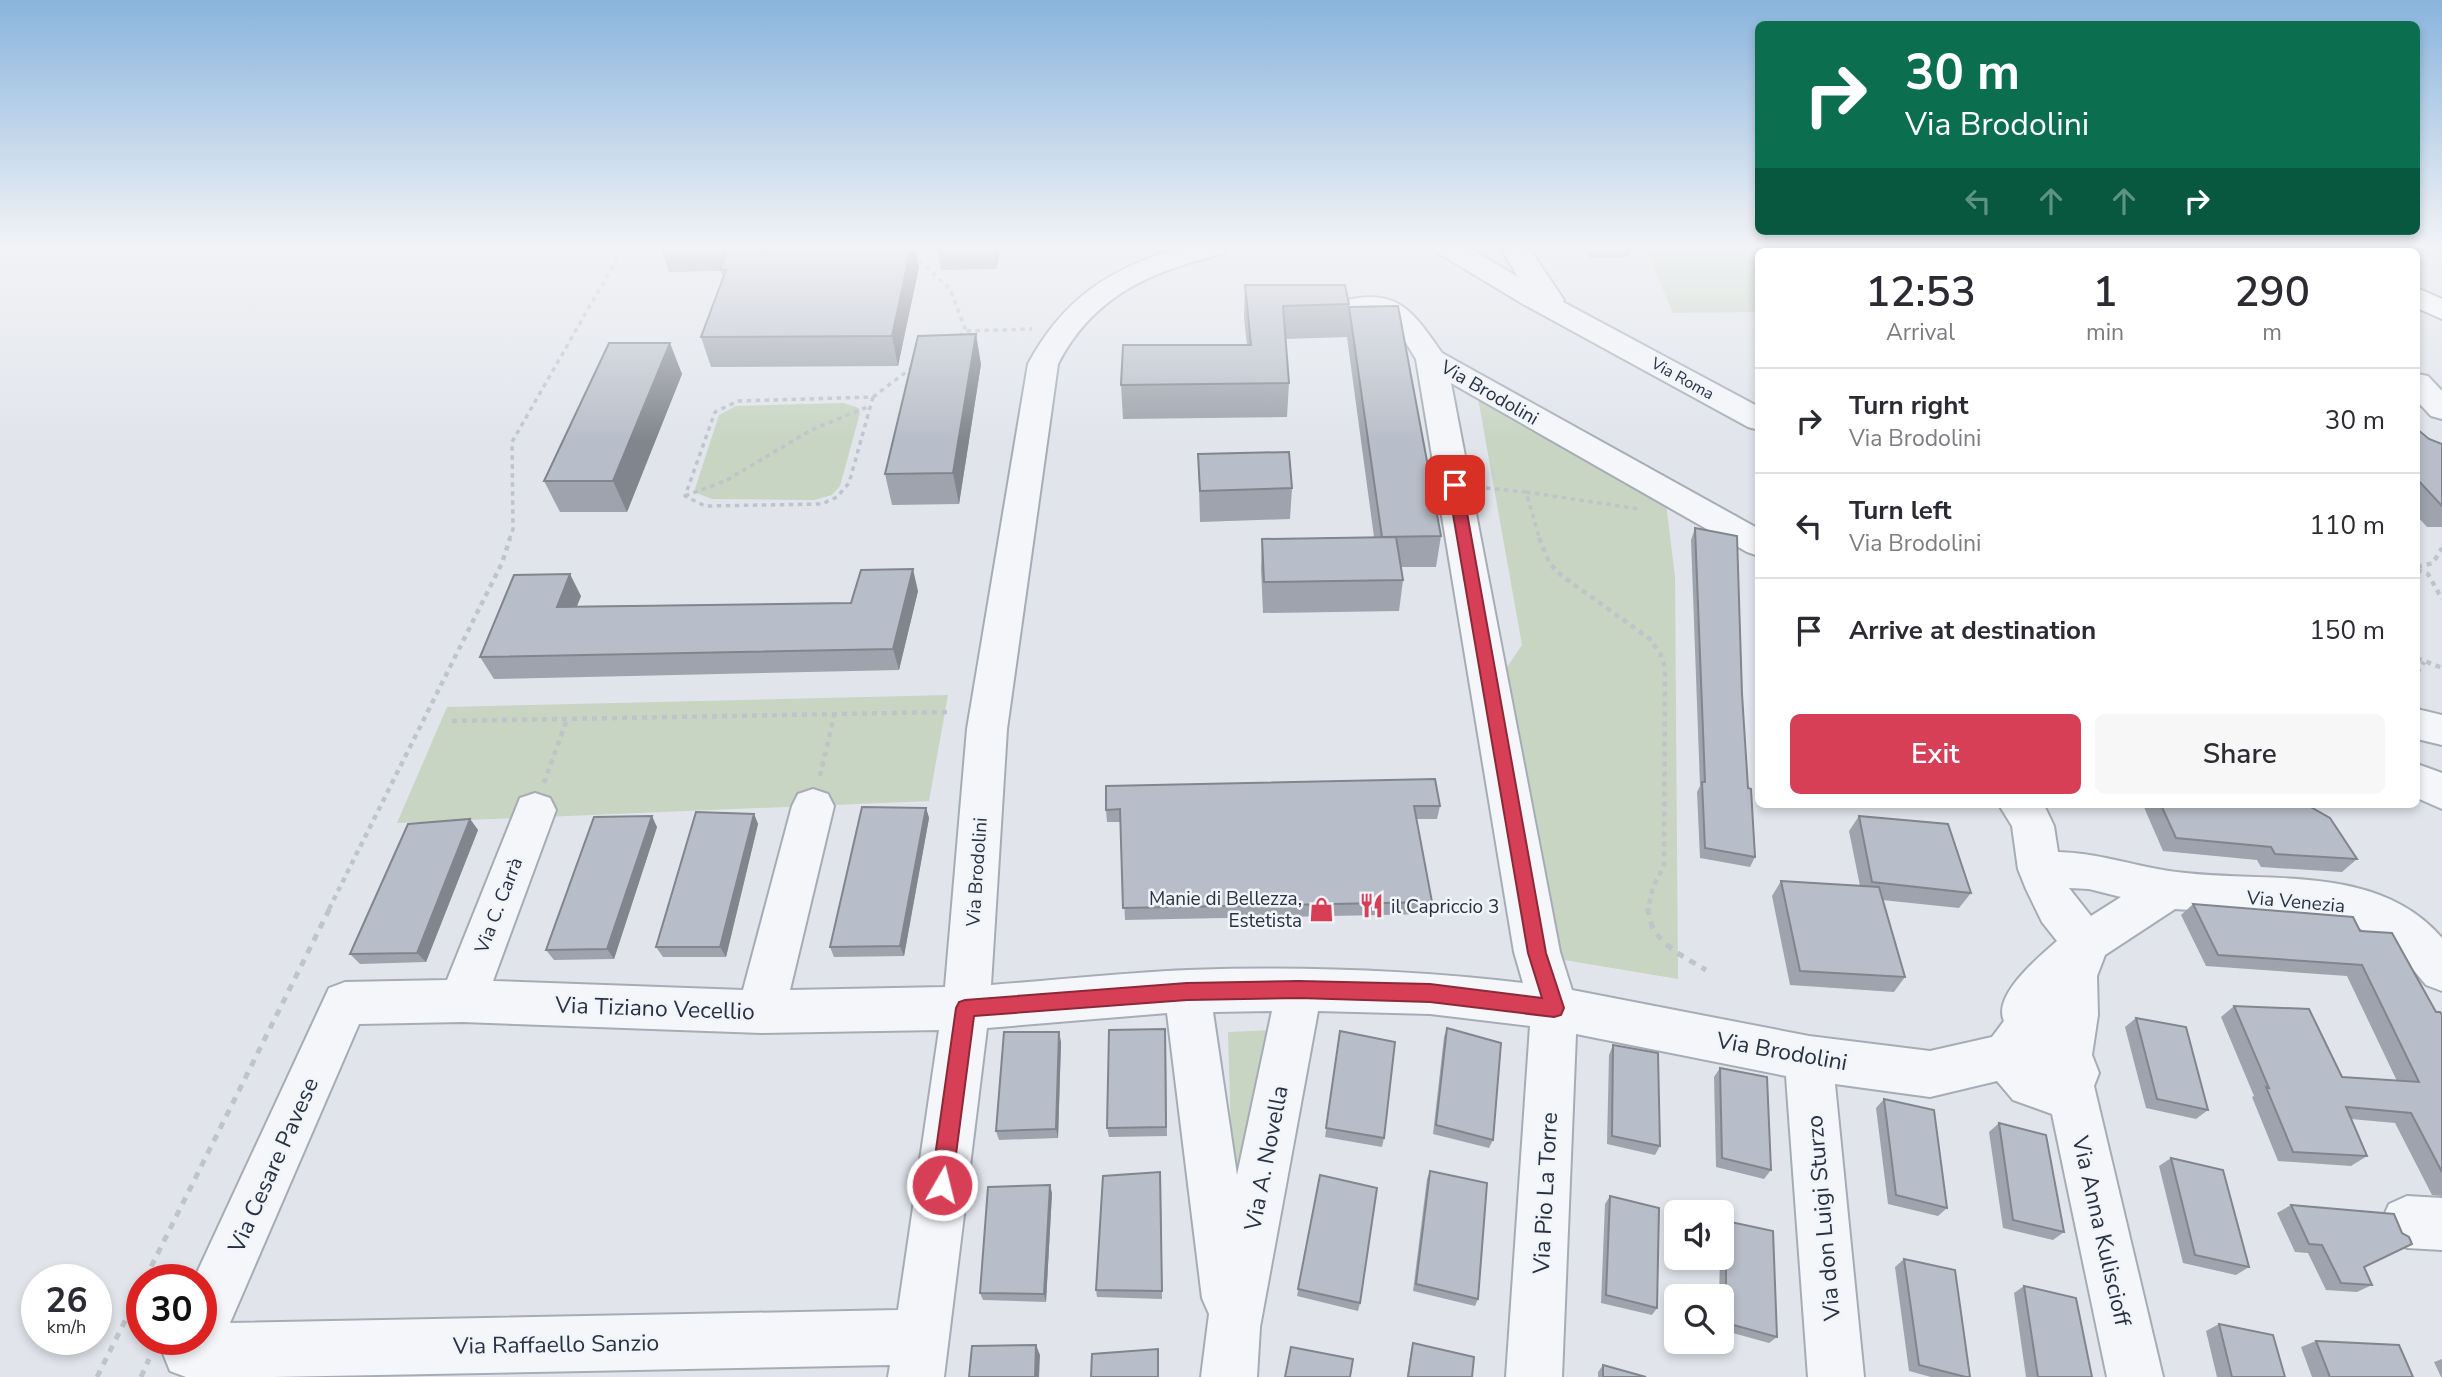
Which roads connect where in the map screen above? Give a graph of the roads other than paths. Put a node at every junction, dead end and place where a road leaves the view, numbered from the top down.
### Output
1 (1076, 312) edge
2 (1393, 312) edge
3 (1561, 312) edge
4 (1564, 312) edge
5 (1570, 317) junction
6 (1431, 359) junction
7 (2420, 386) edge
8 (2442, 409) edge
9 (1755, 418) edge
10 (2420, 426) edge
11 (2442, 434) edge
12 (1755, 542) edge
13 (2420, 725) edge
14 (2442, 730) edge
15 (2420, 781) edge
16 (2442, 792) edge
17 (813, 806) road end
18 (2023, 808) edge
19 (535, 810) road end
20 (2040, 869) junction
21 (2169, 890) junction
22 (2088, 942) junction
23 (2442, 971) edge
24 (1299, 990) junction
25 (1187, 991) junction
26 (462, 1001) junction
27 (345, 1003) joint
28 (965, 1008) junction
29 (1554, 1008) junction
30 (761, 1012) junction
31 (1809, 1058) junction
32 (2046, 1058) junction
33 (217, 1292) edge
34 (217, 1348) edge
35 (1231, 1352) edge
36 (919, 1357) edge
37 (1534, 1377) edge
38 (1836, 1377) edge
39 (2135, 1377) edge

1 - 28 street, Via Brodolini
2 - 6 street
3 - 5 street, Via Roma
4 - 5 street, Via Roma
5 - 9 street, Via Roma
6 - 12 street, Via Brodolini
6 - 29 street, Via Brodolini
7 - 8 street
10 - 11 street
13 - 14 street
15 - 16 street
17 - 30 street
18 - 20 street
19 - 26 street, Via C. Carrà
20 - 21 street, Via Venezia
20 - 22 street
21 - 22 street
21 - 23 street, Via Venezia
22 - 32 street
24 - 25 street, Via Brodolini
24 - 29 street, Via Brodolini
24 - 35 street, Via A. Novella
25 - 28 street, Via Brodolini
25 - 35 street, Via A. Novella
26 - 27 street, Via Tiziano Vecellio
26 - 30 street, Via Tiziano Vecellio
27 - 33 street, Via Cesare Pavese
28 - 30 street, Via Tiziano Vecellio
28 - 36 street
29 - 31 street, Via Brodolini
29 - 37 street, Via Pio La Torre
31 - 32 street, Via Brodolini
31 - 38 street, Via don Luigi Sturzo
32 - 39 street, Via Anna Kuliscioff
34 - 36 street, Via Raffaello Sanzio

